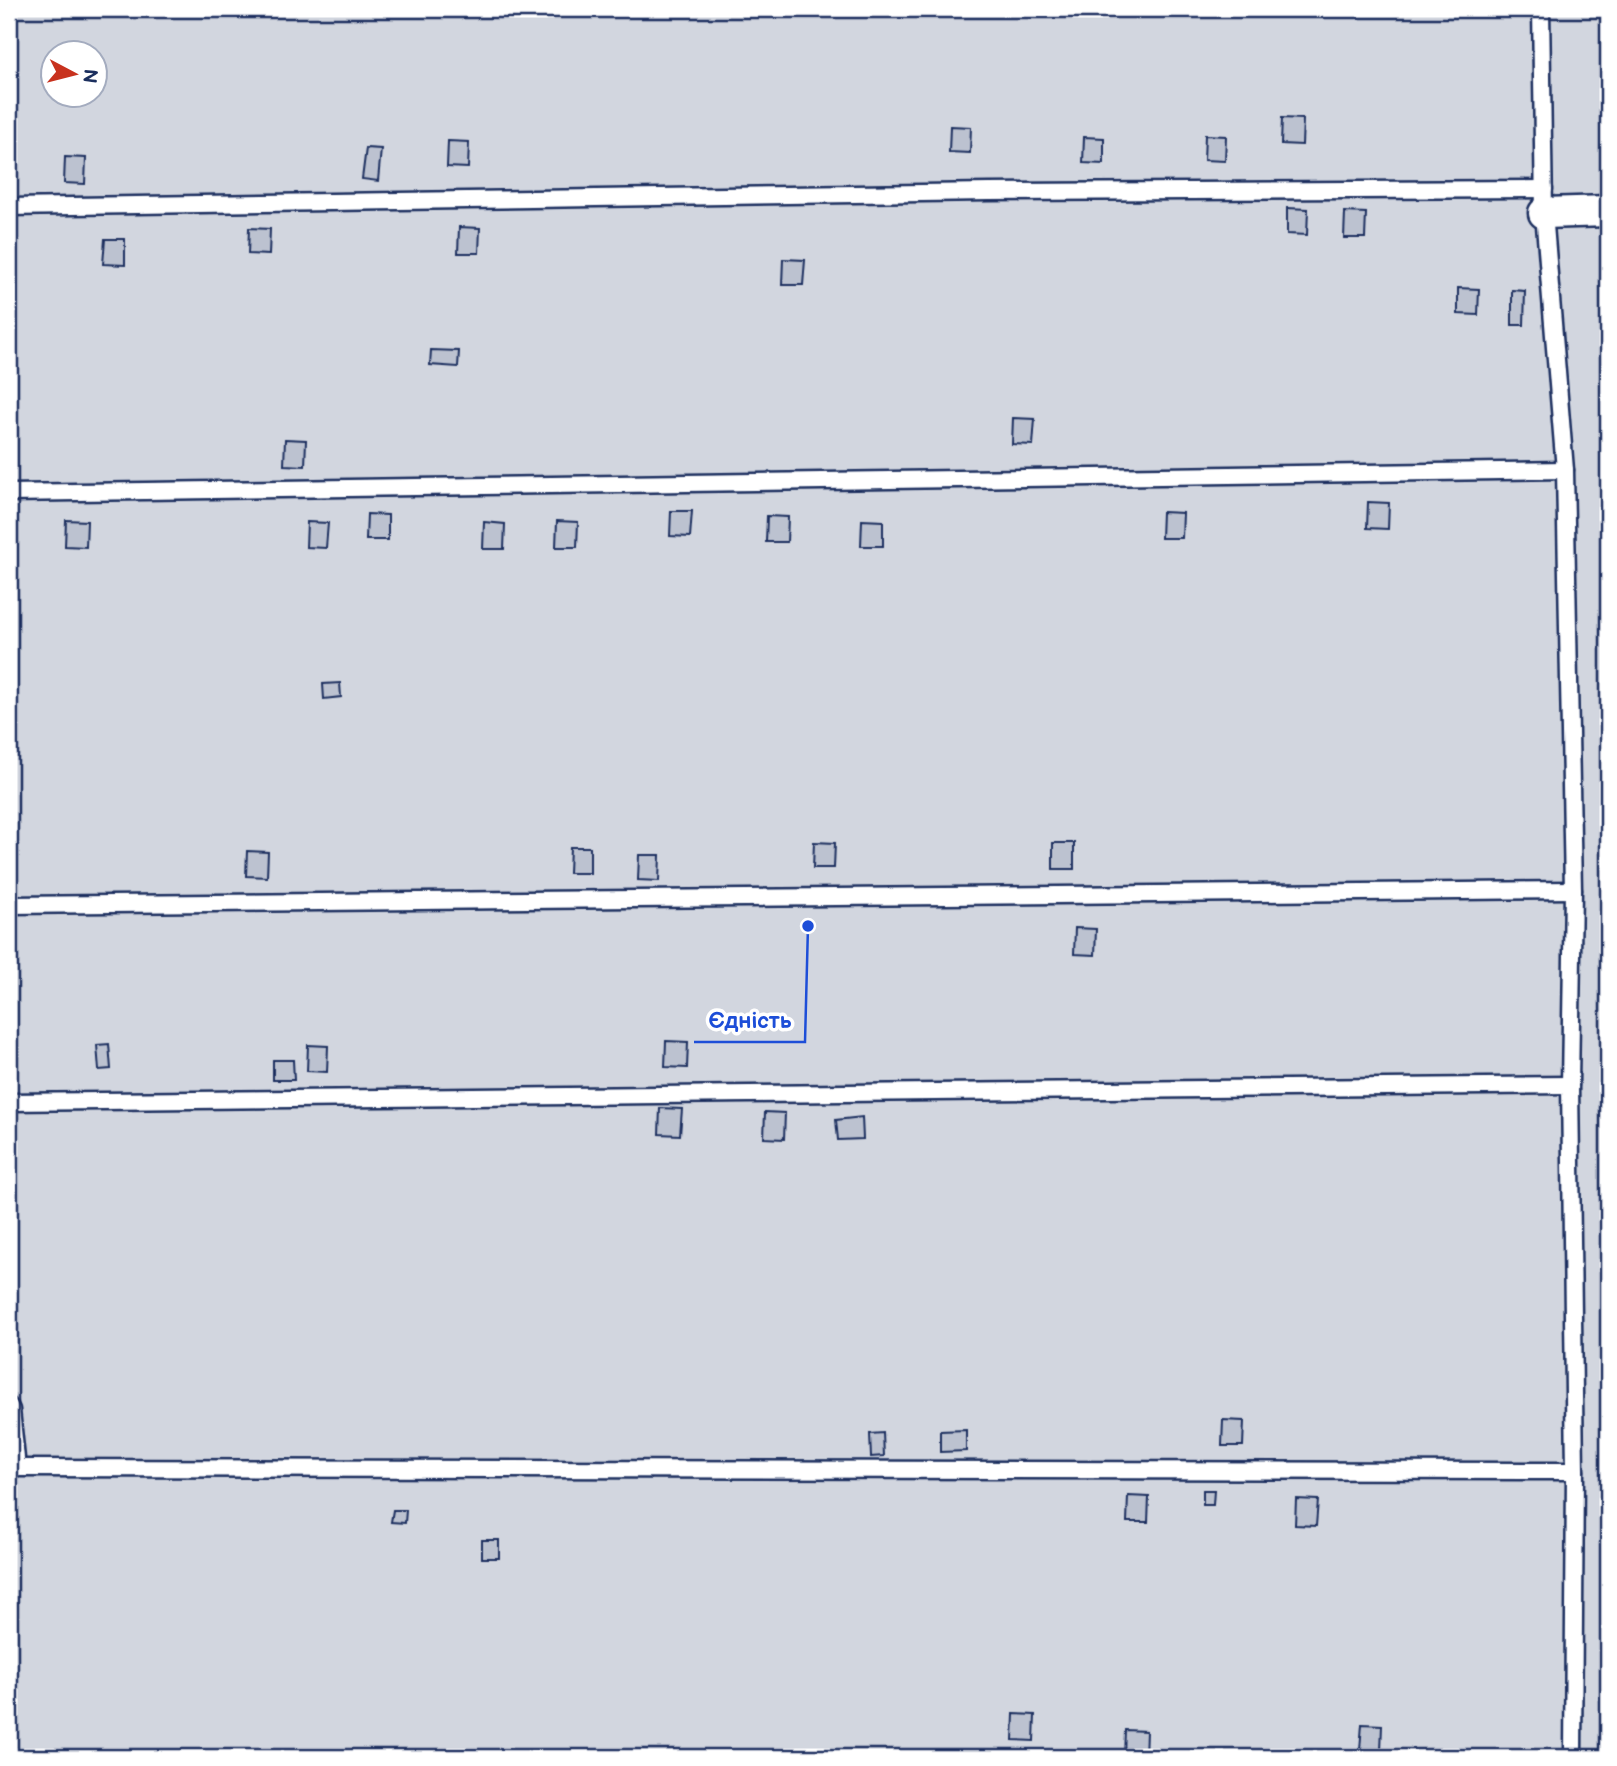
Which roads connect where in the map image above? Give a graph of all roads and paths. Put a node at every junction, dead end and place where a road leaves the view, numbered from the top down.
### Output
1 (1542, 9) edge
2 (1544, 201) junction
3 (9, 207) edge
4 (1608, 211) edge
5 (1565, 470) junction
6 (9, 493) edge
7 (1573, 890) junction
8 (9, 905) edge
9 (1570, 1085) junction
10 (9, 1102) edge
11 (9, 1405) edge
12 (13, 1470) edge
13 (1575, 1471) junction
14 (1573, 1757) edge

1 - 2 lane
2 - 3 lane
2 - 4 street
2 - 5 lane
5 - 6 lane
5 - 7 lane
7 - 8 lane
7 - 9 lane
9 - 10 lane
9 - 13 lane
11 - 12 lane
12 - 13 lane
13 - 14 lane

